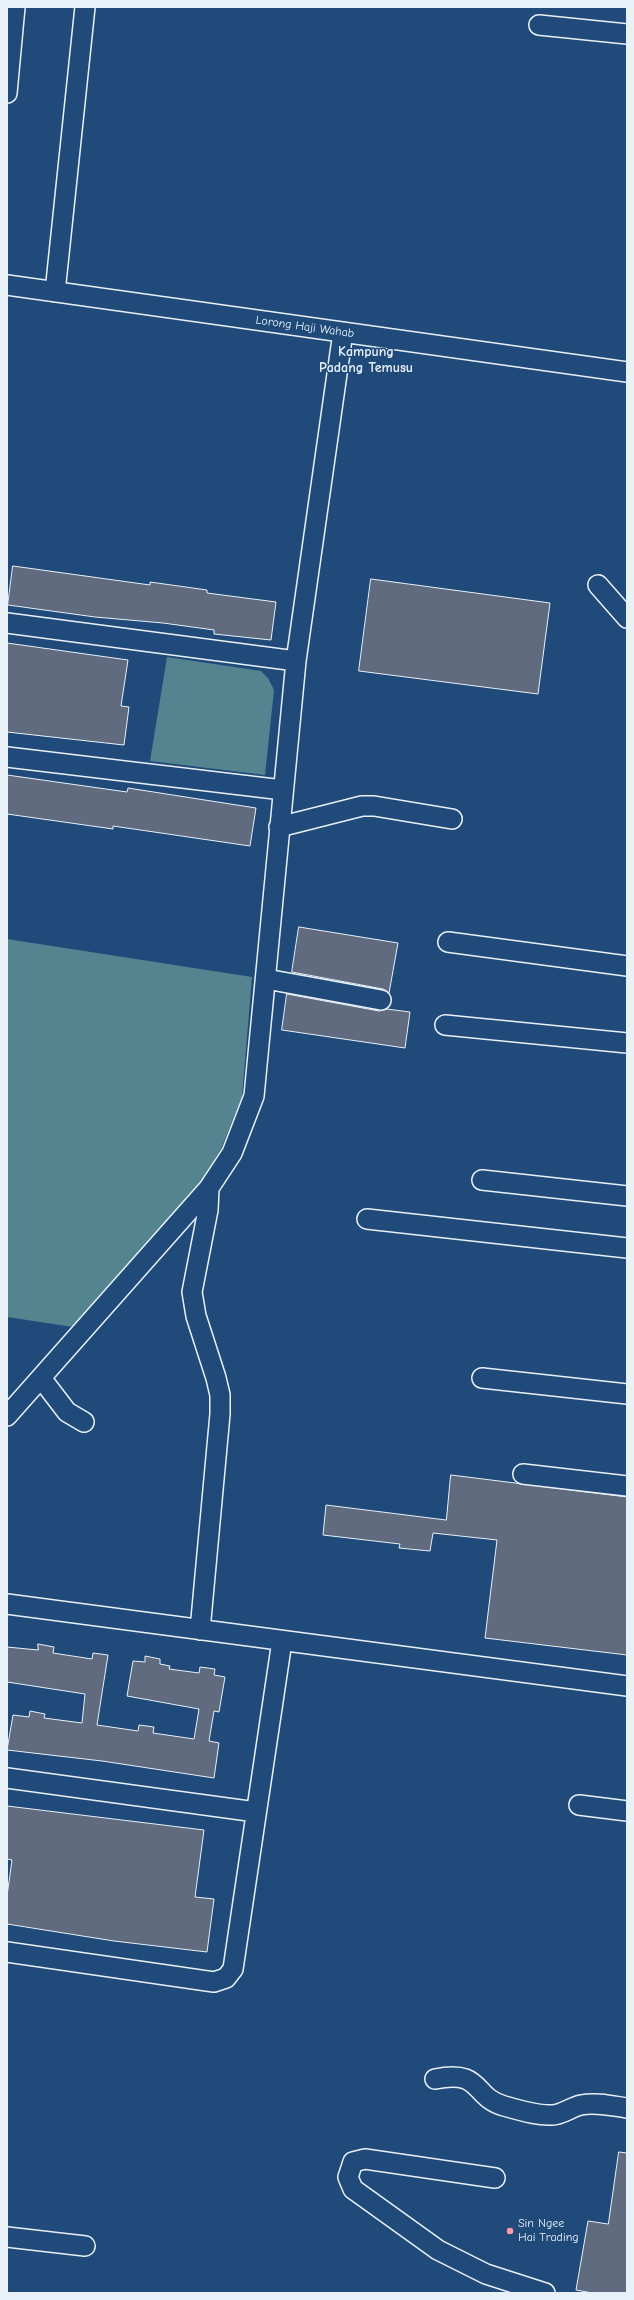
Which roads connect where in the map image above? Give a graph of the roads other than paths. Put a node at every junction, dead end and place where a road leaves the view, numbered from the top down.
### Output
1 (15, 7) edge
2 (85, 7) edge
3 (540, 25) dead end
4 (627, 34) edge
5 (7, 94) edge
6 (7, 285) edge
7 (55, 292) junction
8 (343, 332) junction
9 (627, 372) edge
10 (598, 585) dead end
11 (627, 618) edge
12 (7, 623) edge
13 (296, 661) junction
14 (7, 757) edge
15 (283, 790) junction
16 (452, 819) dead end
17 (279, 827) junction
18 (448, 942) dead end
19 (627, 966) edge
20 (266, 979) junction
21 (381, 1000) dead end
22 (445, 1025) dead end
23 (627, 1042) edge
24 (482, 1180) dead end
25 (209, 1188) junction
26 (627, 1196) edge
27 (367, 1219) dead end
28 (627, 1248) edge
29 (40, 1378) junction
30 (482, 1378) dead end
31 (627, 1394) edge
32 (7, 1416) edge
33 (84, 1422) dead end
34 (523, 1474) dead end
35 (627, 1486) edge
36 (7, 1604) edge
37 (200, 1630) junction
38 (282, 1641) junction
39 (627, 1686) edge
40 (7, 1778) edge
41 (579, 1805) dead end
42 (627, 1811) edge
43 (256, 1812) junction
44 (7, 1952) edge
45 (435, 2079) dead end
46 (627, 2108) edge
47 (495, 2178) dead end
48 (7, 2237) edge
49 (85, 2246) dead end
50 (545, 2293) edge

1 - 5 street
2 - 7 street
3 - 4 street
6 - 7 street, Lorong Haji Wahab
7 - 8 street, Lorong Haji Wahab
8 - 9 street, Lorong Haji Wahab
8 - 13 street
10 - 11 street
12 - 13 street
13 - 15 street
14 - 15 street
15 - 17 street
16 - 17 street
17 - 20 street
18 - 19 street
20 - 21 street
20 - 25 street
22 - 23 street
24 - 26 street
25 - 29 street
25 - 37 street
27 - 28 street
29 - 32 street
29 - 33 street
30 - 31 street
34 - 35 street
36 - 37 street
37 - 38 street
38 - 39 street
38 - 43 street
40 - 43 street
41 - 42 street
43 - 44 street
45 - 46 street
47 - 50 street
48 - 49 street

